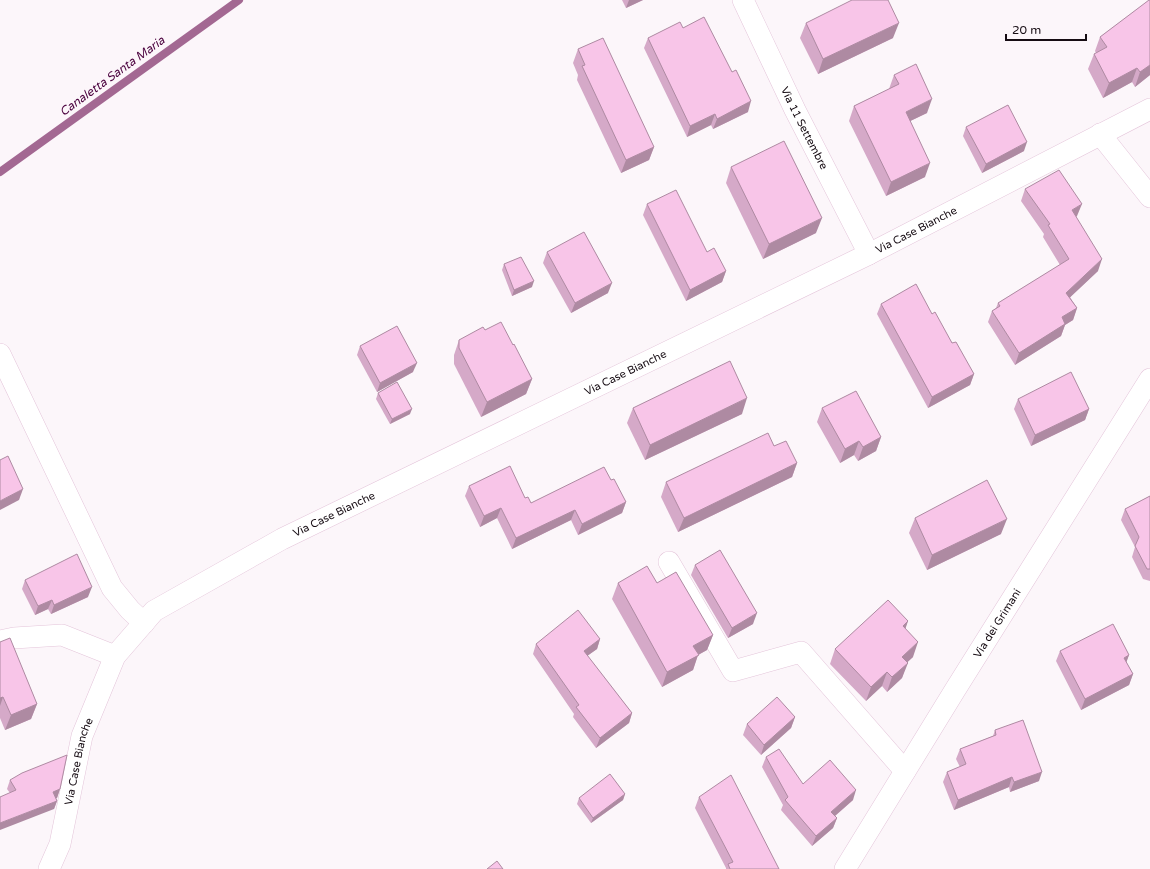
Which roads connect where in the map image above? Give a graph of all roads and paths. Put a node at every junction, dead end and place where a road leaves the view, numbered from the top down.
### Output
1 (743, 0) edge
2 (1150, 109) edge
3 (1100, 134) junction
4 (1150, 197) edge
5 (869, 254) junction
6 (0, 354) edge
7 (1150, 379) edge
8 (669, 562) dead end
9 (144, 623) junction
10 (0, 641) edge
11 (115, 656) junction
12 (905, 771) junction
13 (49, 869) edge
14 (845, 869) edge

1 - 5 street, Via 11 Settembre
2 - 3 street, Via Case Bianche
3 - 4 street
3 - 5 street, Via Case Bianche
5 - 9 street, Via Case Bianche
6 - 9 street
7 - 12 street, Via dei Grimani
8 - 12 street
9 - 11 street, Via Case Bianche
10 - 11 street
11 - 13 street, Via Case Bianche
12 - 14 street, Via dei Grimani

